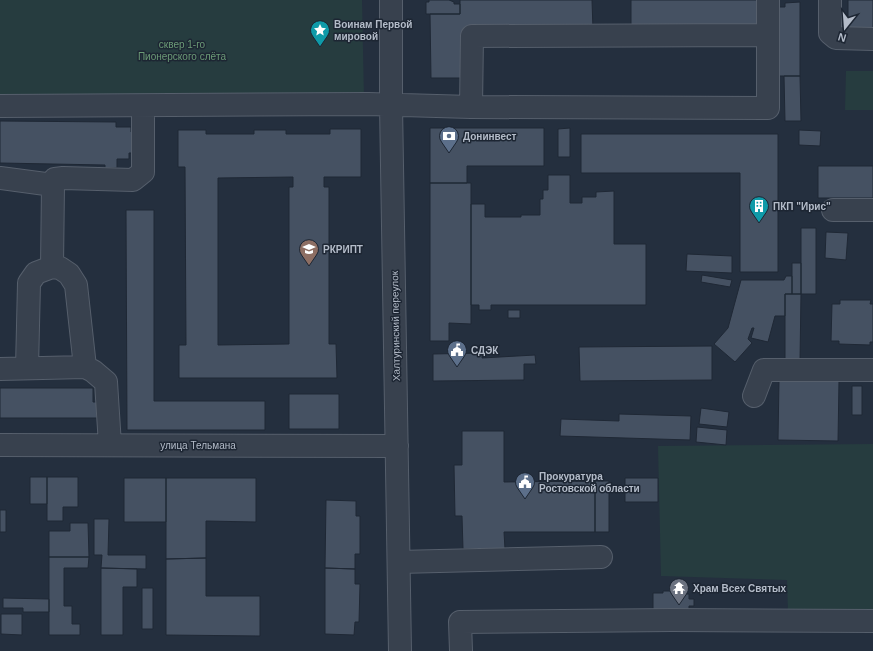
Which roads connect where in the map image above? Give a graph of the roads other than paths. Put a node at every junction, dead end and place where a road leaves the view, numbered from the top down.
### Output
1 (391, 0) edge
2 (768, 0) edge
3 (830, 0) edge
4 (768, 35) junction
5 (873, 39) edge
6 (390, 105) junction
7 (0, 106) edge
8 (143, 106) junction
9 (471, 107) junction
10 (0, 178) edge
11 (54, 185) junction
12 (833, 210) dead end
13 (873, 210) edge
14 (52, 267) junction
15 (85, 367) junction
16 (27, 368) junction
17 (0, 369) edge
18 (873, 370) edge
19 (754, 396) dead end
20 (0, 445) edge
21 (110, 445) junction
22 (397, 446) junction
23 (601, 557) dead end
24 (399, 562) junction
25 (873, 621) edge
26 (400, 651) edge
27 (461, 651) edge

1 - 6 street, Халтуринский переулок
2 - 4 street
3 - 5 street
4 - 9 street
4 - 9 street
6 - 8 street
6 - 9 street
6 - 22 street, Халтуринский переулок
7 - 8 street
8 - 11 street
10 - 11 street
11 - 14 street
12 - 13 street
14 - 15 street
14 - 16 street
15 - 16 street
15 - 21 street
16 - 17 street
18 - 19 street
20 - 21 street, улица Тельмана
21 - 22 street, улица Тельмана
22 - 24 street, Халтуринский переулок
23 - 24 street
24 - 26 street, Халтуринский переулок
25 - 27 street

